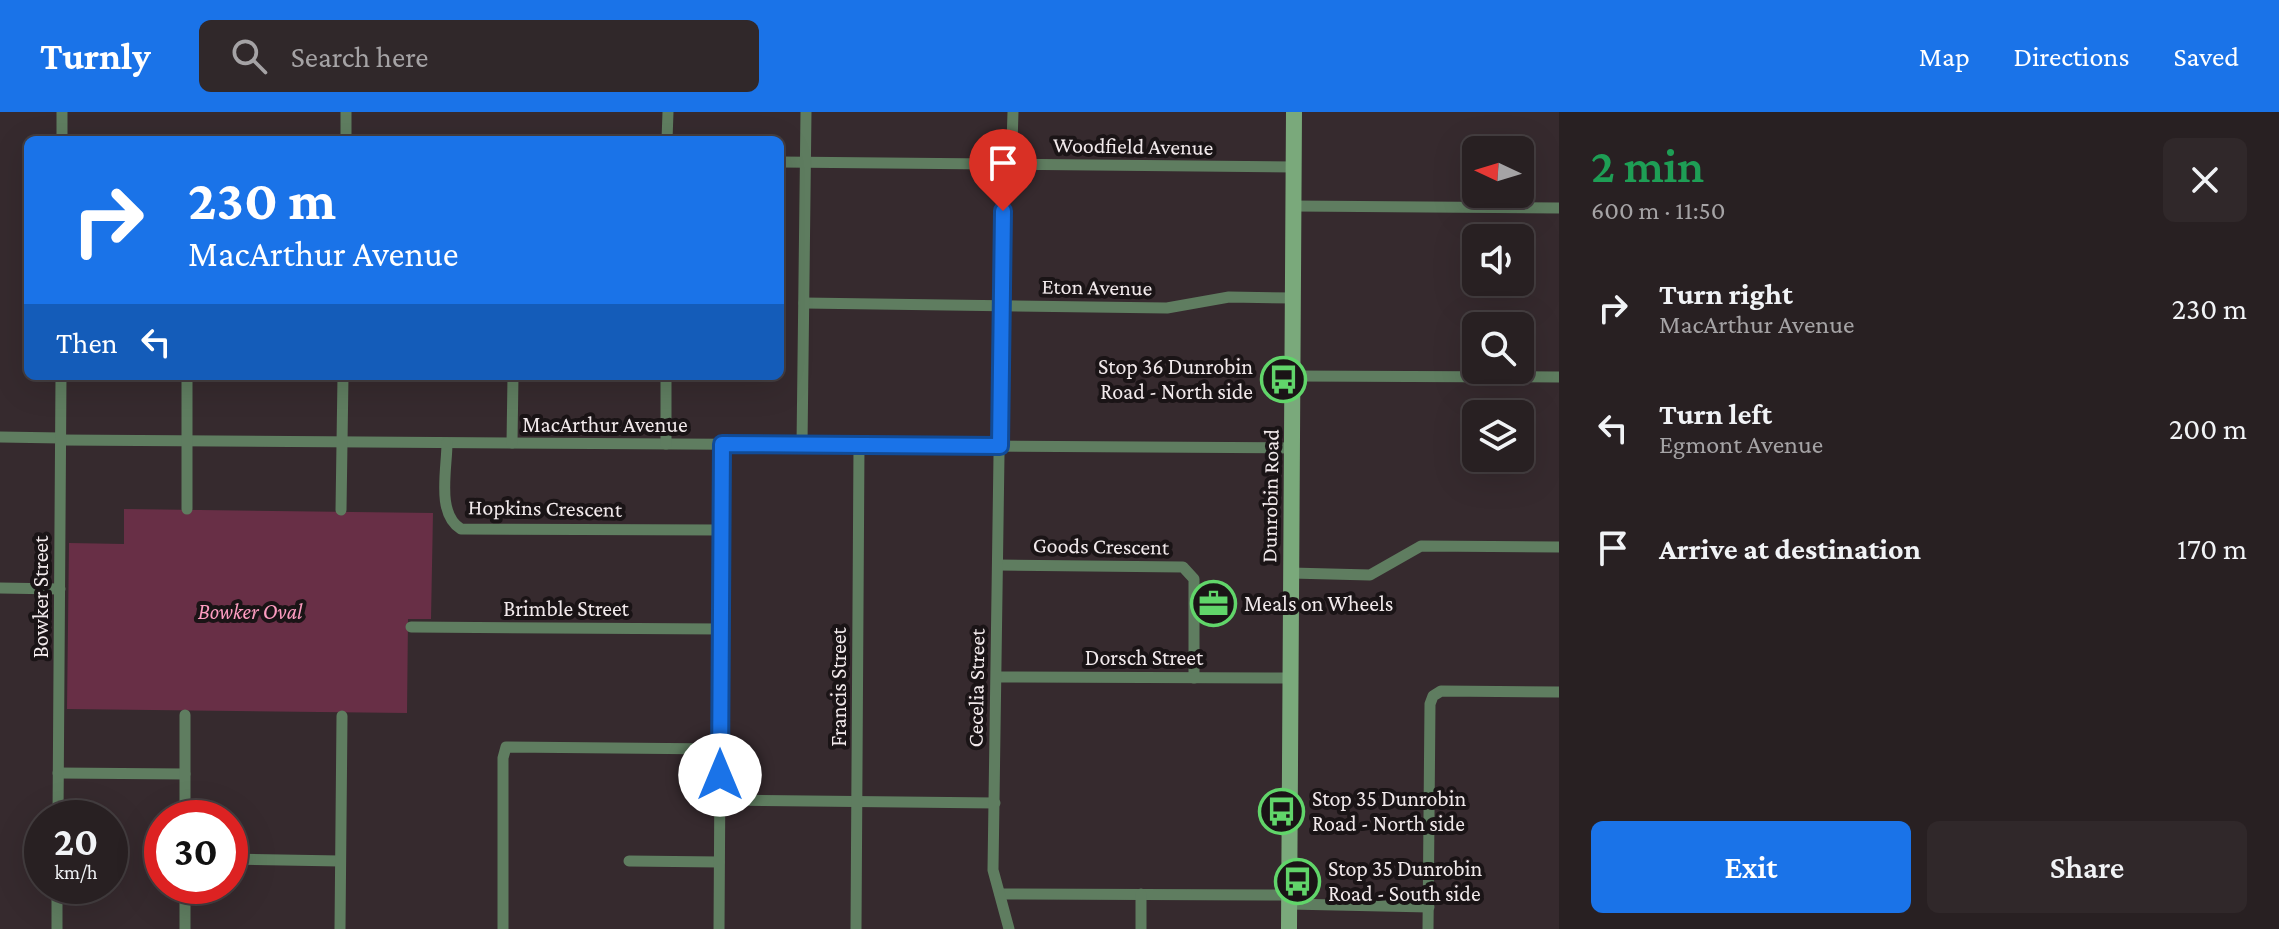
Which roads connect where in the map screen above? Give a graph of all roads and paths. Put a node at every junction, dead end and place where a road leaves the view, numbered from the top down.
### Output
1 (62, 112) edge
2 (346, 112) edge
3 (668, 112) edge
4 (806, 112) edge
5 (1013, 112) edge
6 (1294, 112) edge
7 (62, 136) edge
8 (346, 136) edge
9 (667, 136) edge
10 (784, 162) edge
11 (806, 162) junction
12 (1007, 164) junction
13 (1294, 167) junction
14 (1294, 206) junction
15 (1559, 208) edge
16 (1293, 298) junction
17 (804, 303) junction
18 (1002, 306) junction
19 (1293, 376) junction
20 (1559, 377) edge
21 (61, 380) edge
22 (187, 380) edge
23 (343, 380) edge
24 (513, 380) edge
25 (666, 380) edge
26 (0, 437) edge
27 (61, 439) junction
28 (187, 441) junction
29 (342, 442) junction
30 (447, 443) junction
31 (512, 443) junction
32 (666, 444) junction
33 (722, 444) junction
34 (802, 445) junction
35 (859, 446) junction
36 (1000, 446) junction
37 (1293, 448) junction
38 (187, 509) dead end
39 (341, 510) dead end
40 (721, 530) junction
41 (1559, 547) edge
42 (998, 565) junction
43 (1291, 573) junction
44 (0, 588) edge
45 (60, 589) junction
46 (411, 627) dead end
47 (721, 629) junction
48 (997, 677) junction
49 (1194, 678) junction
50 (1291, 678) junction
51 (1559, 692) edge
52 (185, 715) dead end
53 (342, 716) dead end
54 (720, 749) junction
55 (58, 773) junction
56 (185, 774) junction
57 (58, 800) edge
58 (185, 800) edge
59 (719, 800) junction
60 (857, 801) junction
61 (995, 803) junction
62 (248, 859) edge
63 (340, 861) junction
64 (629, 861) dead end
65 (719, 862) junction
66 (1000, 894) junction
67 (1141, 894) junction
68 (1289, 900) junction
69 (57, 904) edge
70 (185, 904) edge
71 (1429, 907) junction
72 (57, 929) edge
73 (185, 929) edge
74 (340, 929) edge
75 (503, 929) edge
76 (719, 929) edge
77 (856, 929) edge
78 (1009, 929) edge
79 (1141, 929) edge
80 (1289, 929) edge
81 (1428, 929) edge

1 - 7 street
2 - 8 street
3 - 9 street
4 - 11 street
5 - 12 street, Cecelia Street
6 - 13 street, Dunrobin Road
10 - 11 street, Woodfield Avenue
11 - 12 street, Woodfield Avenue
11 - 17 street
12 - 13 street, Woodfield Avenue
12 - 18 street, Cecelia Street
13 - 14 street, Dunrobin Road
14 - 15 street
14 - 16 street, Dunrobin Road
16 - 18 street, Eton Avenue
16 - 19 street, Dunrobin Road
17 - 18 street, Eton Avenue
17 - 34 street
18 - 36 street, Cecelia Street
19 - 20 street
19 - 37 street, Dunrobin Road
21 - 27 street, Bowker Street
22 - 28 street
23 - 29 street
24 - 31 street
25 - 32 street
26 - 27 street, MacArthur Avenue
27 - 28 street, MacArthur Avenue
27 - 45 street, Bowker Street
28 - 29 street, MacArthur Avenue
28 - 38 street
29 - 30 street, MacArthur Avenue
29 - 39 street
30 - 31 street, MacArthur Avenue
30 - 40 street, Hopkins Crescent
31 - 32 street, MacArthur Avenue
32 - 33 street, MacArthur Avenue
33 - 34 street, MacArthur Avenue
33 - 40 street
34 - 35 street, MacArthur Avenue
35 - 36 street, MacArthur Avenue
35 - 60 street, Francis Street
36 - 37 street, MacArthur Avenue
36 - 42 street, Cecelia Street
37 - 43 street, Dunrobin Road
40 - 47 street
41 - 43 street
42 - 48 street, Cecelia Street
42 - 49 street, Goods Crescent
43 - 50 street, Dunrobin Road
44 - 45 street
45 - 55 street, Bowker Street
46 - 47 street, Brimble Street
47 - 54 street
48 - 49 street, Dorsch Street
48 - 61 street, Cecelia Street
49 - 50 street, Dorsch Street
50 - 68 street, Dunrobin Road
51 - 71 street
52 - 56 street
53 - 63 street
54 - 59 street
54 - 75 street
55 - 56 street
55 - 57 street, Bowker Street
56 - 58 street
59 - 60 street
59 - 65 street
60 - 61 street
60 - 77 street, Francis Street
61 - 66 street, Cecelia Street
62 - 63 street
63 - 74 street
64 - 65 street
65 - 76 street
66 - 67 street
66 - 78 street, Cecelia Street
67 - 68 street
67 - 79 street
68 - 71 street
68 - 80 street, Dunrobin Road
69 - 72 street
70 - 73 street
71 - 81 street

